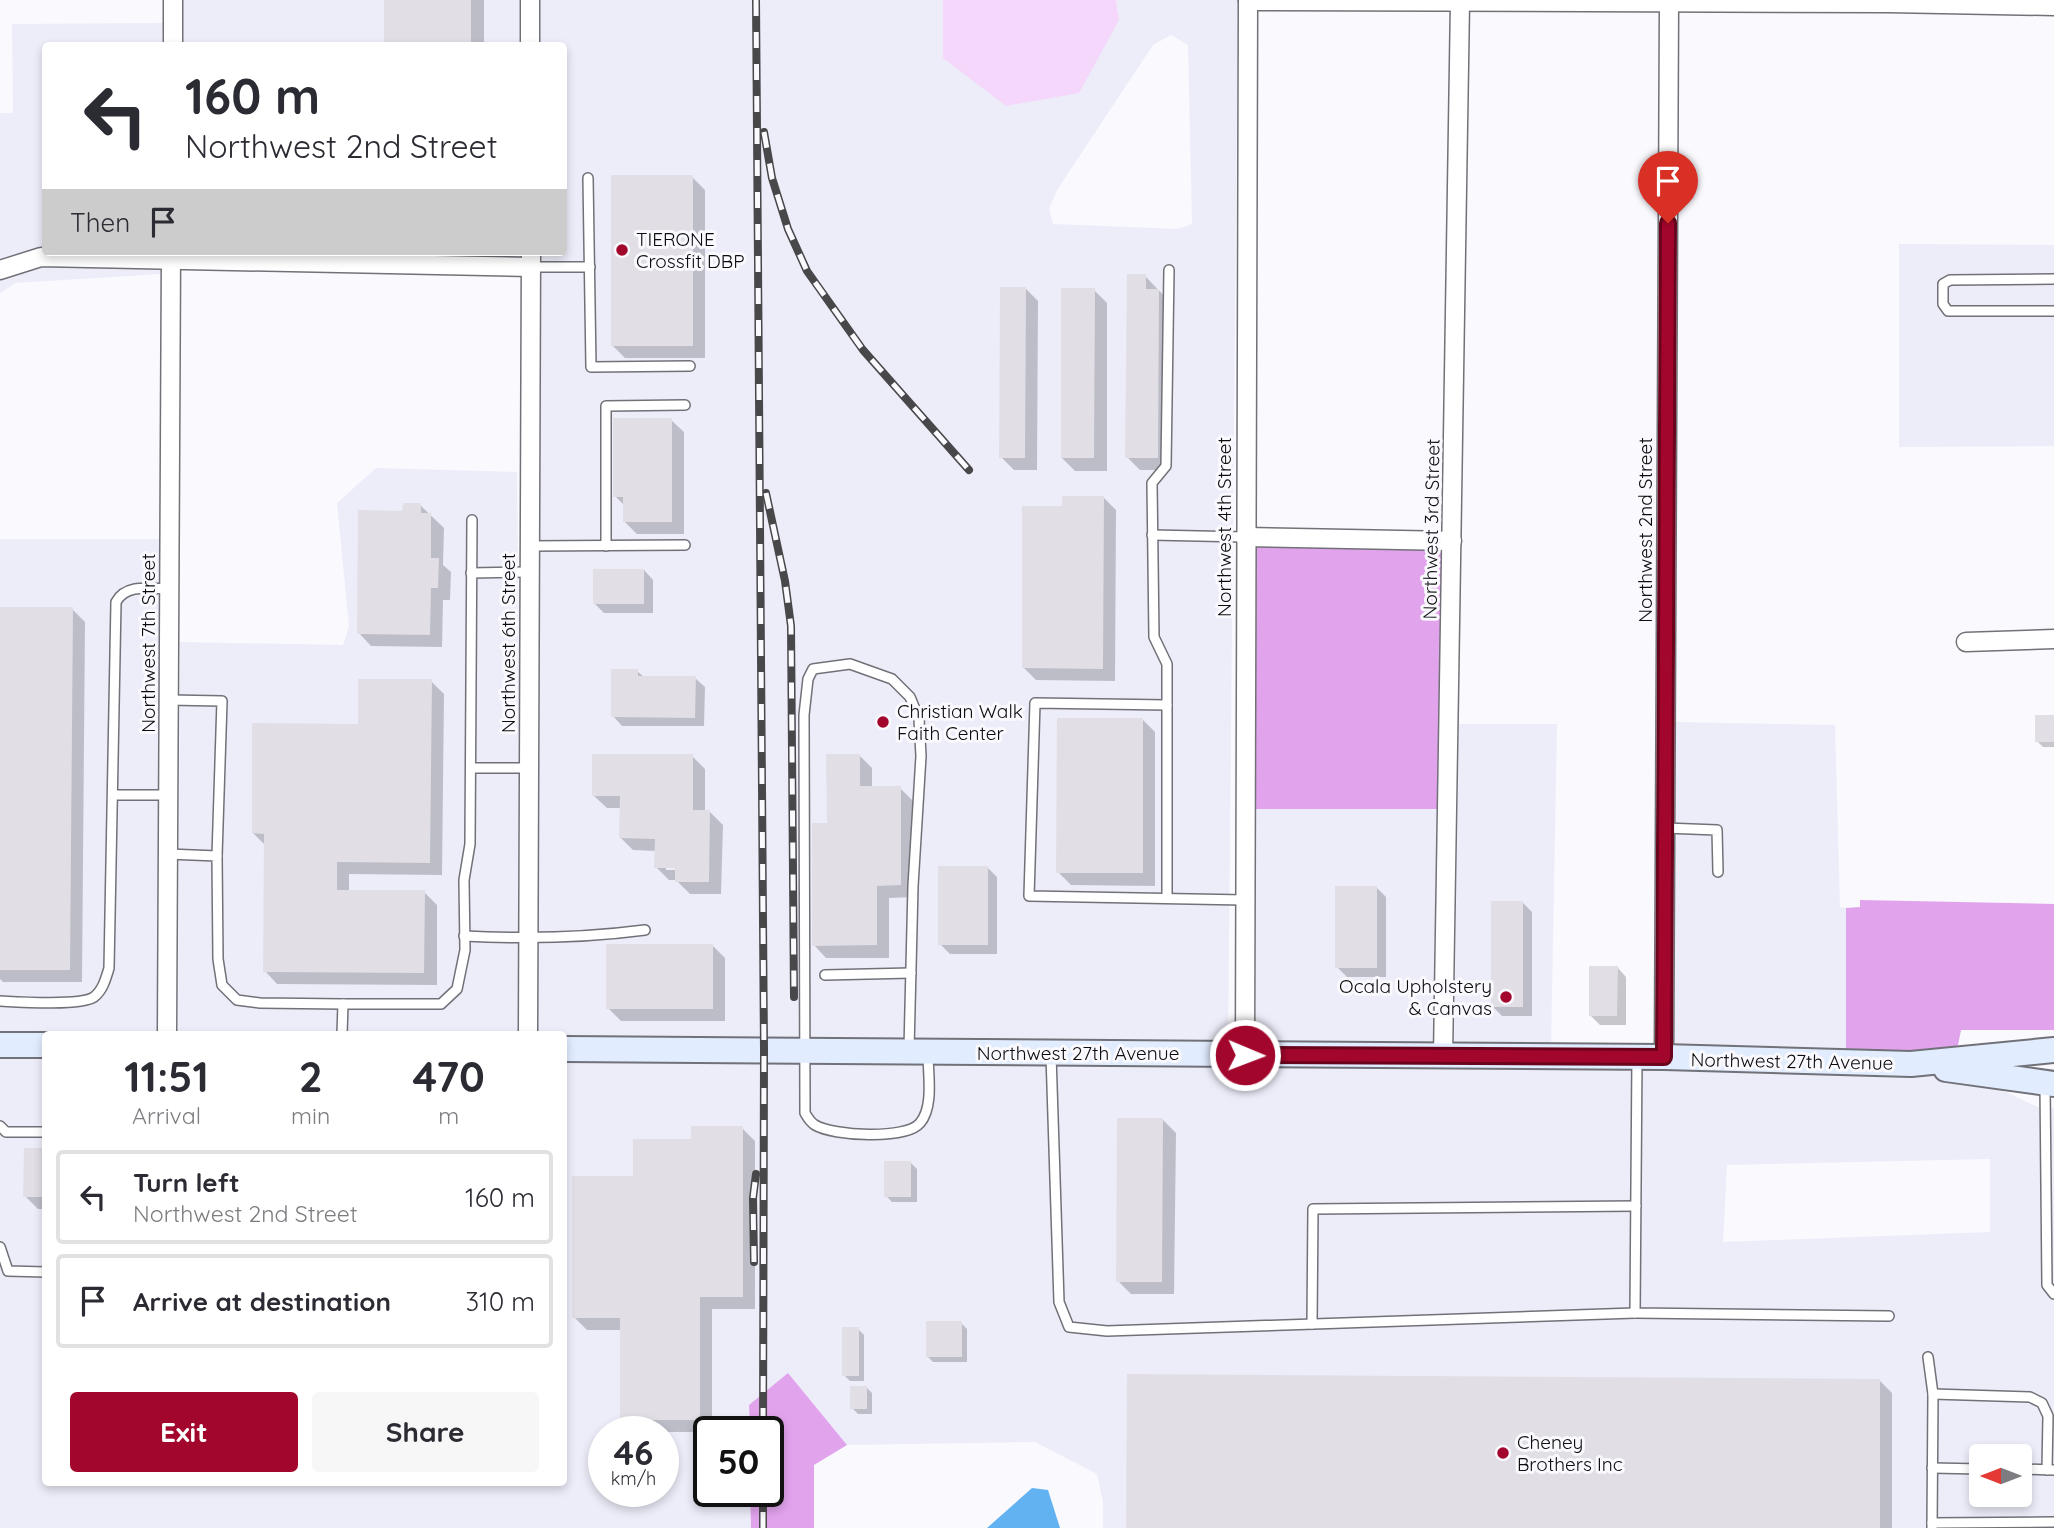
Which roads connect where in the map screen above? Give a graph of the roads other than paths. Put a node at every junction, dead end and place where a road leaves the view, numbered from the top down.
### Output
1 (173, 0) edge
2 (530, 0) edge
3 (1248, 1) edge
4 (1460, 2) edge
5 (1669, 4) junction
6 (2054, 6) edge
7 (173, 42) edge
8 (530, 42) edge
9 (589, 178) dead end
10 (171, 256) edge
11 (531, 259) edge
12 (590, 267) junction
13 (0, 270) edge
14 (1169, 270) dead end
15 (2054, 279) edge
16 (2054, 311) edge
17 (690, 366) dead end
18 (685, 405) dead end
19 (472, 520) dead end
20 (1152, 535) junction
21 (1245, 537) junction
22 (1452, 541) junction
23 (606, 545) junction
24 (685, 545) dead end
25 (530, 546) junction
26 (530, 572) junction
27 (471, 573) junction
28 (170, 589) junction
29 (2054, 639) edge
30 (1966, 642) dead end
31 (169, 700) junction
32 (1167, 705) junction
33 (472, 768) junction
34 (529, 768) junction
35 (113, 795) junction
36 (169, 795) junction
37 (1665, 828) junction
38 (168, 853) junction
39 (217, 856) junction
40 (1718, 872) dead end
41 (1167, 898) junction
42 (1245, 900) junction
43 (645, 930) dead end
44 (464, 936) junction
45 (528, 939) junction
46 (911, 973) junction
47 (825, 975) dead end
48 (0, 1001) edge
49 (343, 1004) junction
50 (167, 1031) edge
51 (342, 1031) edge
52 (528, 1031) edge
53 (0, 1045) edge
54 (42, 1045) edge
55 (567, 1049) edge
56 (2054, 1050) edge
57 (805, 1052) junction
58 (919, 1052) junction
59 (1051, 1053) junction
60 (1245, 1055) junction
61 (1443, 1057) junction
62 (1637, 1057) junction
63 (1664, 1057) junction
64 (1911, 1064) junction
65 (2050, 1084) edge
66 (0, 1127) edge
67 (42, 1132) edge
68 (2050, 1144) edge
69 (1636, 1206) junction
70 (0, 1247) edge
71 (42, 1272) edge
72 (2054, 1294) edge
73 (1635, 1313) junction
74 (1889, 1316) dead end
75 (1312, 1324) junction
76 (1928, 1357) dead end
77 (1933, 1394) junction
78 (1932, 1468) junction
79 (1969, 1469) edge
80 (2032, 1469) edge
81 (2050, 1470) edge
82 (2054, 1522) edge
83 (1932, 1526) edge

1 - 7 street
2 - 8 street
3 - 4 street
3 - 21 street, Northwest 4th Street
4 - 5 street
4 - 22 street, Northwest 3rd Street
5 - 6 street
5 - 37 street, Northwest 2nd Street
9 - 12 lane
10 - 11 street
10 - 13 street
10 - 28 street, Northwest 7th Street
11 - 12 lane
11 - 25 street, Northwest 6th Street
12 - 17 lane
14 - 20 lane
15 - 16 lane
18 - 23 lane
19 - 27 lane
20 - 21 lane
20 - 32 lane
21 - 22 street
21 - 42 street, Northwest 4th Street
22 - 61 street, Northwest 3rd Street
23 - 24 lane
23 - 25 lane
25 - 26 street, Northwest 6th Street
26 - 27 lane
26 - 34 street, Northwest 6th Street
27 - 33 lane
28 - 31 street, Northwest 7th Street
28 - 35 lane
29 - 30 street
31 - 36 street, Northwest 7th Street
31 - 39 lane
32 - 41 lane
32 - 41 lane
33 - 34 lane
33 - 44 lane
34 - 45 street, Northwest 6th Street
35 - 36 lane
35 - 48 lane
36 - 38 street, Northwest 7th Street
37 - 40 lane
37 - 63 street, Northwest 2nd Street
38 - 39 lane
38 - 50 street, Northwest 7th Street
39 - 49 lane
41 - 42 lane
42 - 60 street, Northwest 4th Street
43 - 45 lane
44 - 45 lane
44 - 49 lane
45 - 52 street, Northwest 6th Street
46 - 47 lane
46 - 57 lane
46 - 58 lane
49 - 51 lane
53 - 54 main road
55 - 57 main road, Northwest 27th Avenue
56 - 64 main road, Northwest 27th Avenue
57 - 58 main road, Northwest 27th Avenue
57 - 58 lane
58 - 59 main road, Northwest 27th Avenue
59 - 60 main road, Northwest 27th Avenue
59 - 75 lane
60 - 61 main road, Northwest 27th Avenue
61 - 62 main road, Northwest 27th Avenue
62 - 63 main road, Northwest 27th Avenue
62 - 69 lane
63 - 64 main road, Northwest 27th Avenue
64 - 65 main road
65 - 68 lane
66 - 67 lane
68 - 72 lane
69 - 73 lane
69 - 75 lane
70 - 71 lane
73 - 74 lane
73 - 75 lane
76 - 77 lane
77 - 78 lane
77 - 81 lane
78 - 79 lane
78 - 83 lane
80 - 81 lane
82 - 83 lane

